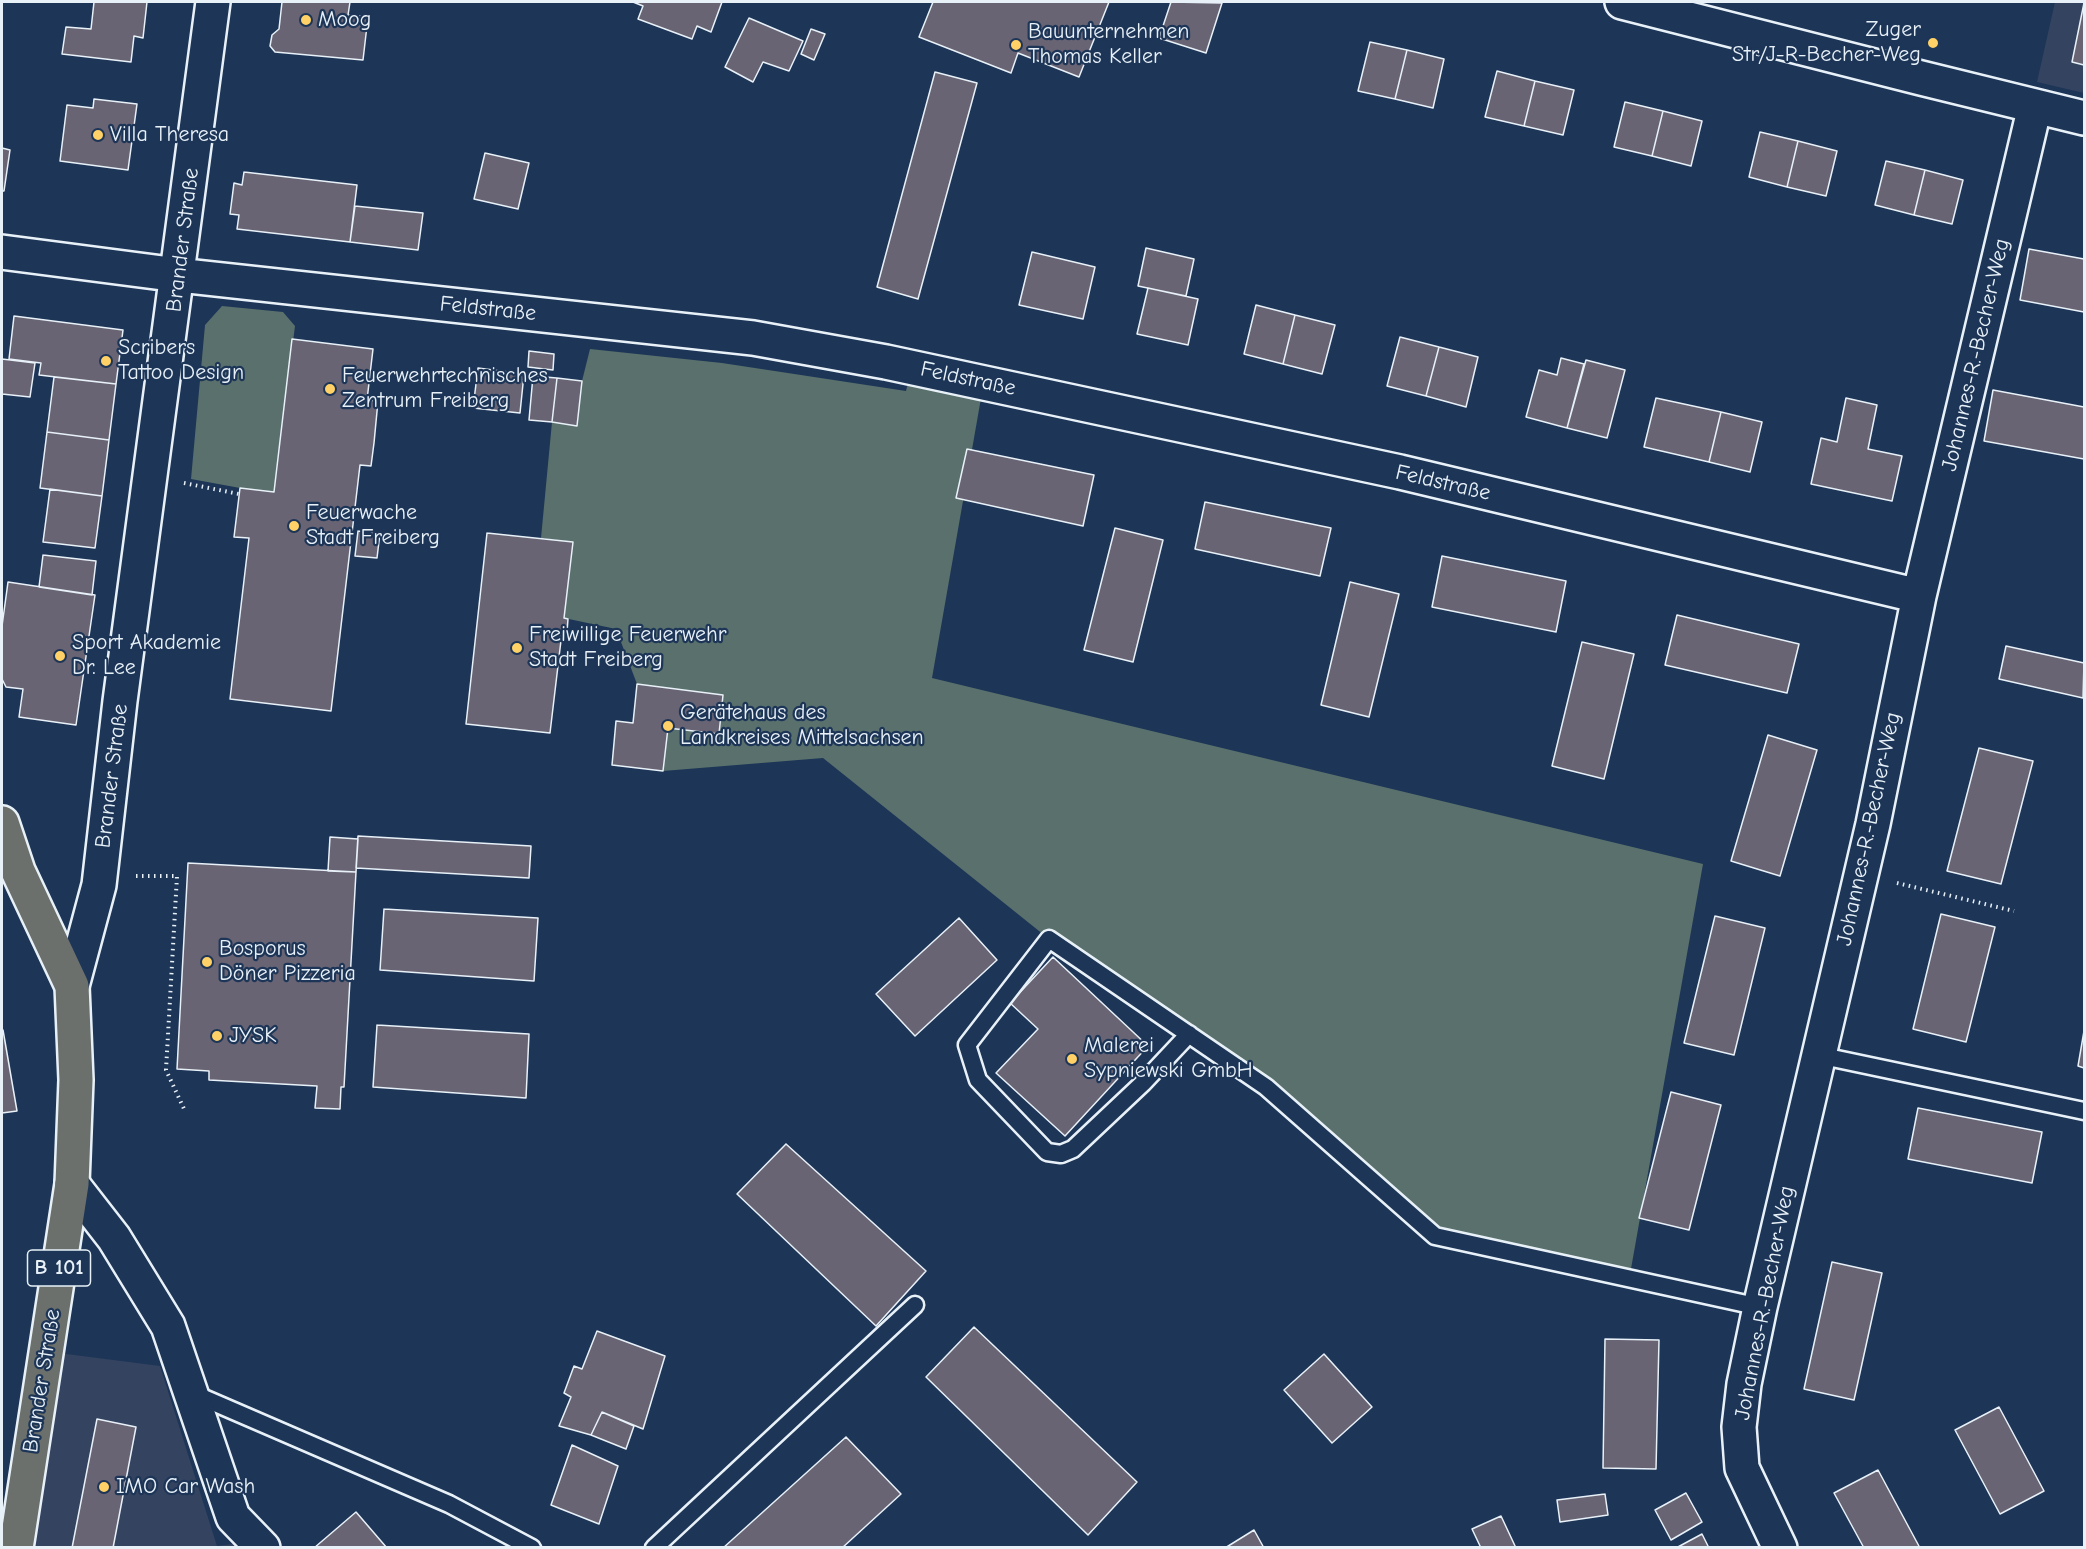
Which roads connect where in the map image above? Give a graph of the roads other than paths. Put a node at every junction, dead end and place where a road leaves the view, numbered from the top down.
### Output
1 (213, 2) edge
2 (1622, 2) edge
3 (2034, 106) junction
4 (2085, 118) edge
5 (2, 252) edge
6 (178, 275) junction
7 (1919, 596) junction
8 (2, 823) edge
9 (72, 986) junction
10 (1190, 1034) junction
11 (1818, 1055) junction
12 (2085, 1111) edge
13 (72, 1184) junction
14 (915, 1305) dead end
15 (1760, 1307) junction
16 (191, 1393) junction
17 (237, 1532) edge
18 (16, 1548) edge
19 (263, 1548) edge
20 (532, 1548) edge
21 (654, 1548) edge
22 (1780, 1548) edge

1 - 6 street, Brander Straße
2 - 3 street
3 - 4 street
3 - 7 street, Johannes-R.-Becher-Weg
5 - 6 street, Feldstraße
6 - 7 street, Feldstraße
6 - 9 street, Brander Straße
7 - 11 street, Johannes-R.-Becher-Weg
8 - 9 main road, B 101
9 - 13 main road, Brander Straße / B 101
10 - 10 lane
10 - 15 lane
11 - 12 lane
11 - 15 street, Johannes-R.-Becher-Weg
13 - 16 street
13 - 18 main road, Brander Straße / B 101
14 - 21 lane
15 - 22 street, Johannes-R.-Becher-Weg
16 - 17 street
16 - 20 lane
17 - 19 street

